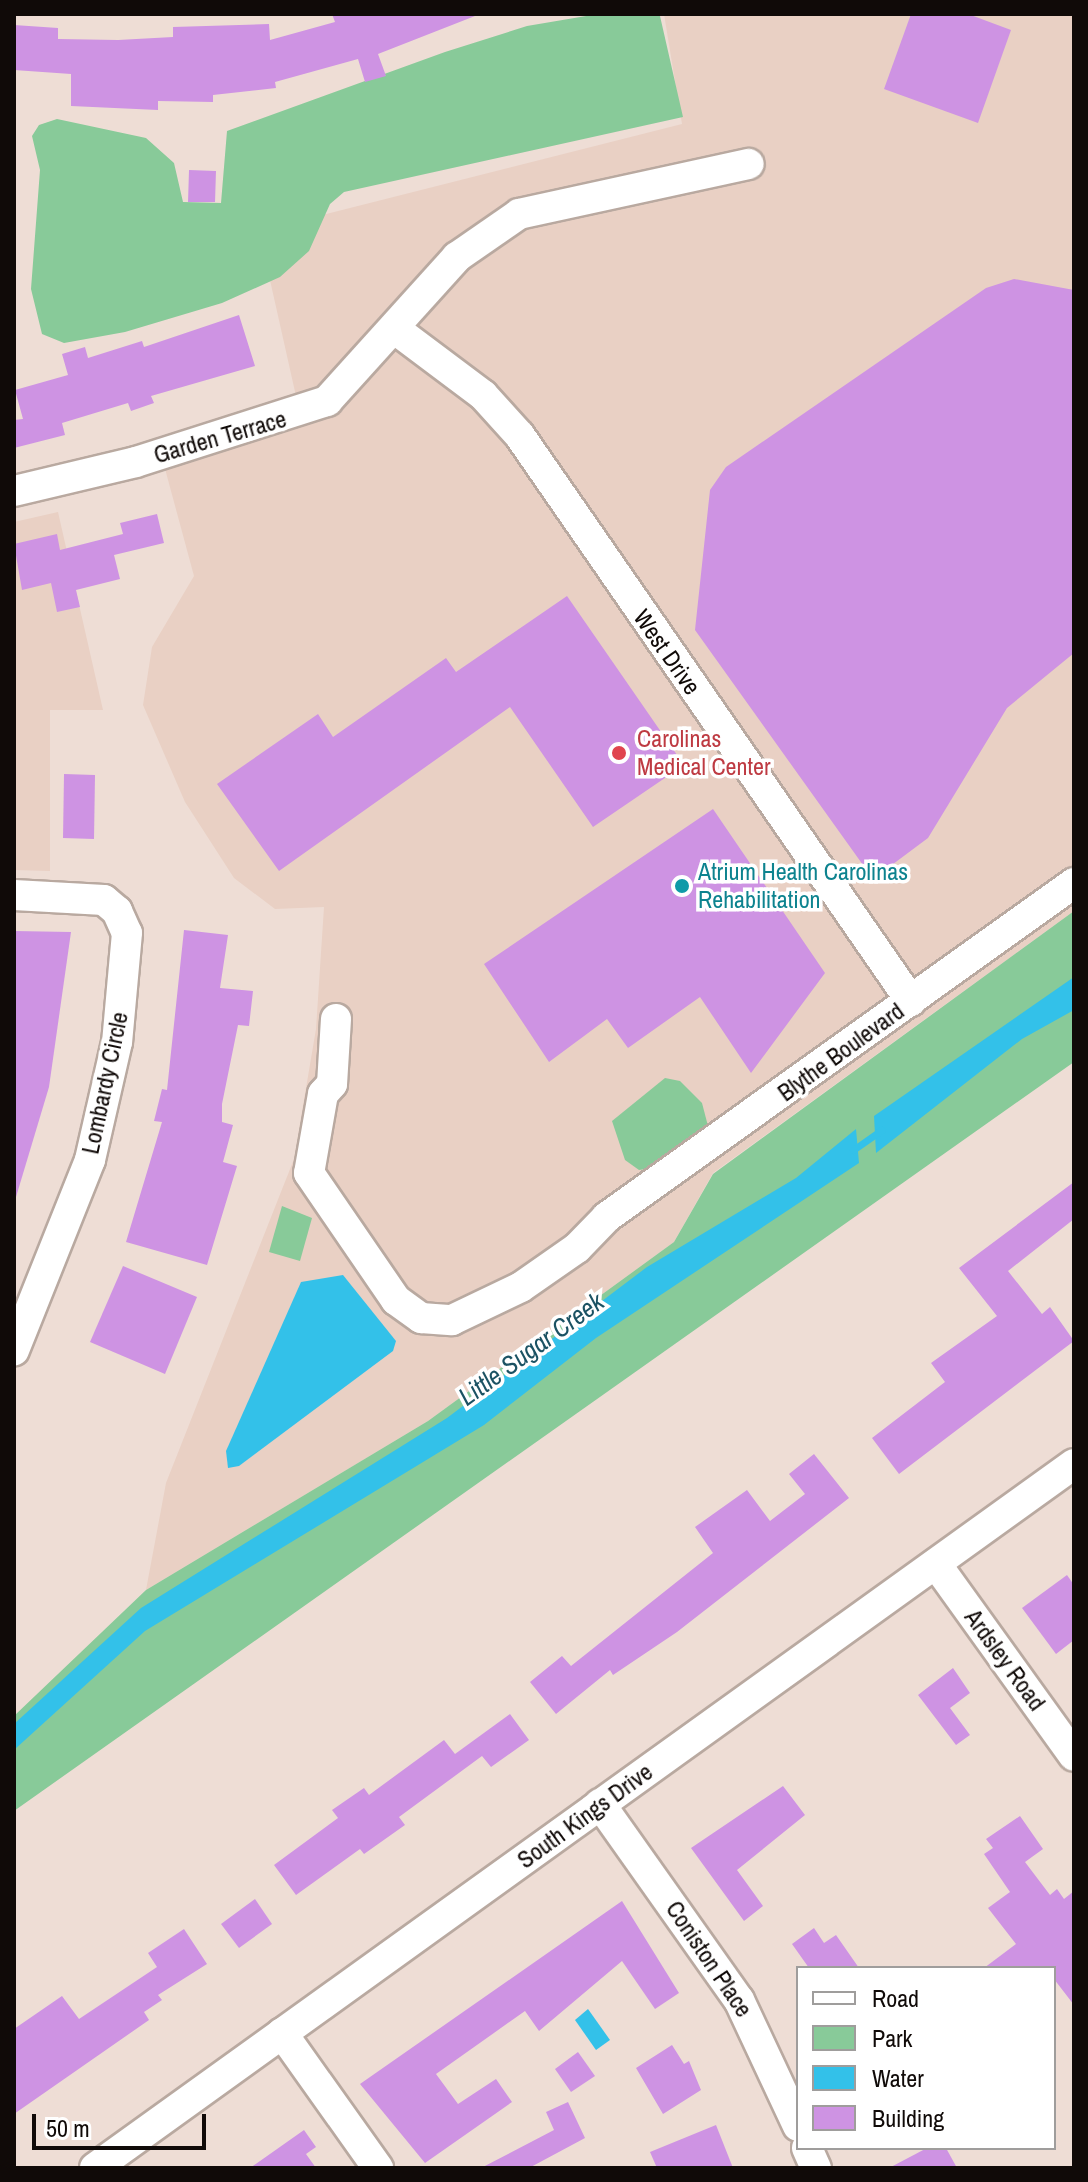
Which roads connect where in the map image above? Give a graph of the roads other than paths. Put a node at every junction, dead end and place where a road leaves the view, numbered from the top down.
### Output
1 (749, 164) dead end
2 (395, 329) junction
3 (14, 491) edge
4 (1074, 883) edge
5 (14, 895) edge
6 (911, 1001) junction
7 (323, 1094) dead end
8 (14, 1350) edge
9 (1074, 1464) edge
10 (936, 1564) junction
11 (1074, 1756) edge
12 (600, 1804) junction
13 (282, 2033) junction
14 (796, 2122) edge
15 (95, 2168) edge
16 (378, 2168) edge

1 - 2 street, Garden Terrace
2 - 3 street, Garden Terrace
2 - 6 street, West Drive
4 - 6 street, Blythe Boulevard
5 - 8 street, Lombardy Circle
6 - 7 street, Blythe Boulevard
9 - 10 street, South Kings Drive
10 - 11 street, Ardsley Road
10 - 12 street, South Kings Drive
12 - 13 street, South Kings Drive
12 - 14 street, Coniston Place
13 - 15 street, South Kings Drive
13 - 16 street

